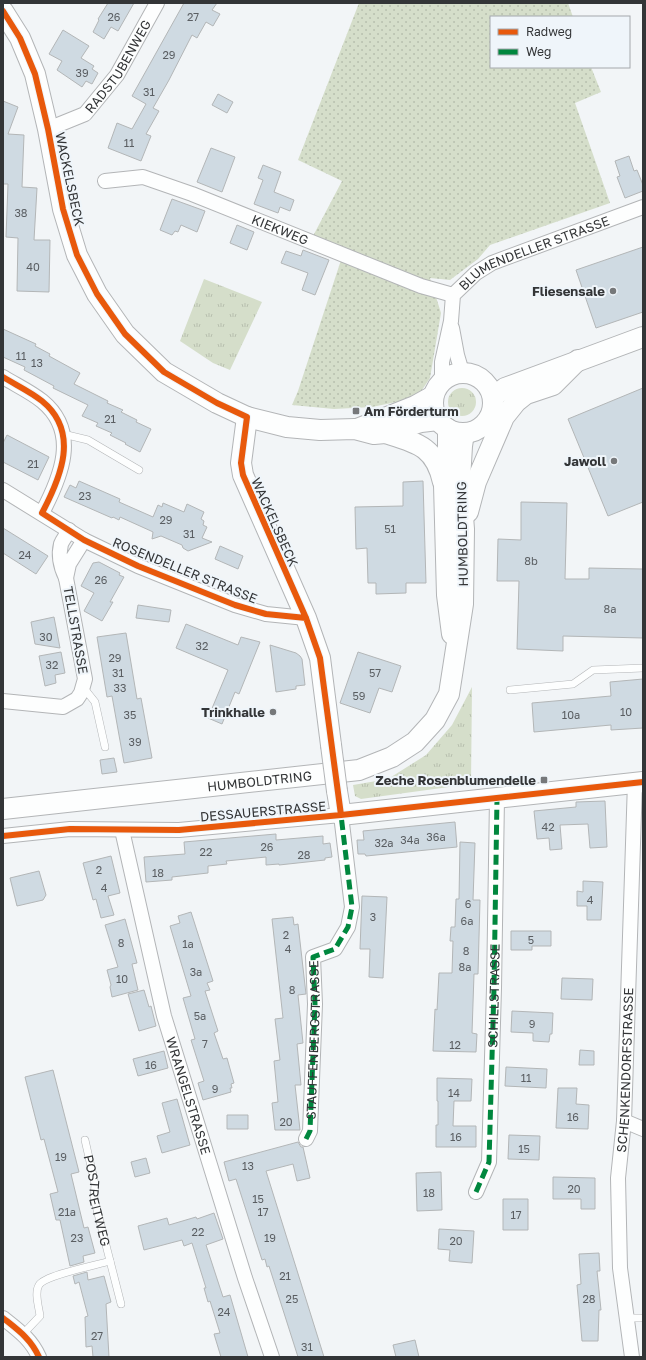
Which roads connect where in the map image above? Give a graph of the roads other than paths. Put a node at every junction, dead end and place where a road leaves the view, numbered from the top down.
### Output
1 (157, 3) edge
2 (3, 11) edge
3 (48, 129) junction
4 (105, 181) dead end
5 (643, 207) edge
6 (453, 295) junction
7 (451, 321) junction
8 (643, 337) edge
9 (578, 360) junction
10 (462, 372) junction
11 (3, 377) edge
12 (482, 379) junction
13 (438, 389) junction
14 (492, 397) junction
15 (247, 417) junction
16 (450, 427) junction
17 (355, 429) junction
18 (385, 433) junction
19 (63, 434) junction
20 (139, 470) dead end
21 (444, 485) junction
22 (3, 490) edge
23 (42, 513) junction
24 (464, 529) junction
25 (69, 530) junction
26 (84, 540) junction
27 (66, 578) junction
28 (306, 618) junction
29 (455, 660) junction
30 (643, 668) edge
31 (83, 687) junction
32 (510, 690) dead end
33 (3, 701) edge
34 (105, 747) dead end
35 (639, 782) edge
36 (497, 798) junction
37 (3, 809) edge
38 (341, 815) junction
39 (122, 830) junction
40 (3, 836) edge
41 (624, 1121) junction
42 (643, 1129) edge
43 (306, 1139) dead end
44 (85, 1140) dead end
45 (476, 1192) dead end
46 (110, 1261) junction
47 (121, 1304) dead end
48 (3, 1318) edge
49 (627, 1318) junction
50 (643, 1318) edge
51 (23, 1334) junction
52 (39, 1357) edge
53 (272, 1357) edge
54 (632, 1357) edge

1 - 3 street, RADSTUBENWEG
2 - 3 street, WACKELSBECK
3 - 15 street, WACKELSBECK
4 - 6 street, KIEKWEG
5 - 6 street, BLUMENDELLER STRASSE
6 - 7 street, BLUMENDELLER STRASSE
7 - 10 street, BLUMENDELLER STRASSE
7 - 13 street, BLUMENDELLER STRASSE
8 - 9 street
9 - 12 street
9 - 14 street
9 - 24 street
10 - 12 street
10 - 13 street
11 - 19 street
12 - 14 street
13 - 16 street
13 - 17 street
14 - 16 street
15 - 17 street
15 - 28 street, WACKELSBECK
16 - 18 street
16 - 21 street, HUMBOLDTRING
16 - 24 street, HUMBOLDTRING
17 - 18 street
18 - 21 street
19 - 20 lane
19 - 23 street
21 - 29 street, HUMBOLDTRING
22 - 23 street, ROSENDELLER STRASSE
23 - 25 street, ROSENDELLER STRASSE
24 - 29 street, HUMBOLDTRING
25 - 26 street, ROSENDELLER STRASSE
25 - 27 street, TELLSTRASSE
26 - 27 street, TELLSTRASSE
26 - 28 street, ROSENDELLER STRASSE
27 - 31 street, TELLSTRASSE
28 - 38 street, WACKELSBECK, bridge
29 - 37 street, HUMBOLDTRING
30 - 32 lane
31 - 33 street, TELLSTRASSE
31 - 34 lane
35 - 36 street, DESSAUERSTRASSE
35 - 41 street, SCHENKENDORFSTRASSE
36 - 38 street, DESSAUERSTRASSE
36 - 45 street, SCHILLSTRASSE
38 - 39 street, DESSAUERSTRASSE
38 - 43 street, STAUFFENBERGSTRASSE
39 - 40 street, DESSAUERSTRASSE
39 - 53 street, WRANGELSTRASSE
41 - 42 street
41 - 49 street, SCHENKENDORFSTRASSE
44 - 46 lane, POSTREITWEG
46 - 47 lane, POSTREITWEG
46 - 51 lane, POSTREITWEG
48 - 51 street
49 - 50 lane
49 - 54 street, SCHENKENDORFSTRASSE
51 - 52 street

